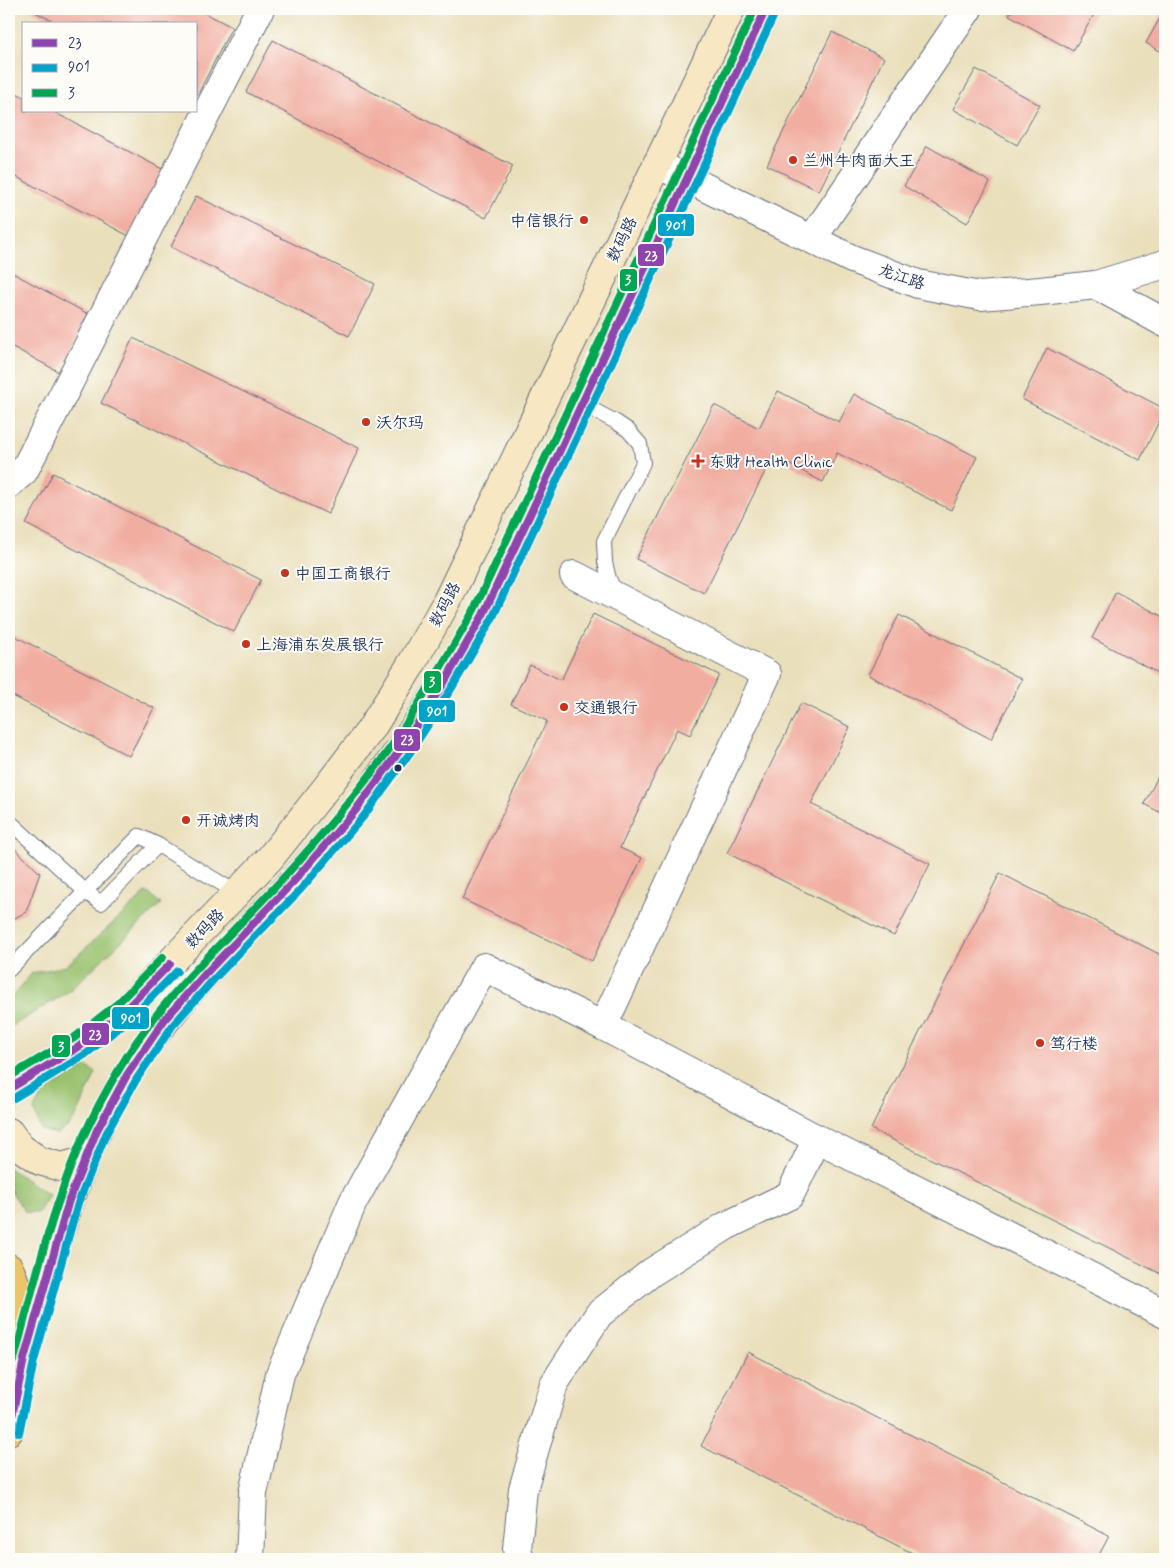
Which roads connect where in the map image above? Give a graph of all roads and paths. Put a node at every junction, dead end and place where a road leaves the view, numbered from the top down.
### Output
1 (260, 9) edge
2 (731, 9) edge
3 (766, 9) edge
4 (968, 9) edge
5 (657, 164) junction
6 (687, 178) junction
7 (812, 239) junction
8 (1165, 264) edge
9 (1096, 285) junction
10 (1165, 323) edge
11 (582, 404) junction
12 (9, 484) edge
13 (574, 576) dead end
14 (618, 597) junction
15 (9, 821) edge
16 (158, 845) junction
17 (86, 892) junction
18 (237, 893) junction
19 (9, 970) edge
20 (603, 1026) junction
21 (9, 1090) edge
22 (9, 1132) edge
23 (817, 1139) junction
24 (84, 1161) junction
25 (9, 1268) edge
26 (1165, 1314) edge
27 (24, 1359) junction
28 (9, 1395) edge
29 (9, 1431) edge
30 (250, 1559) edge
31 (520, 1559) edge

1 - 12 street
2 - 5 main road, 数码路
3 - 6 main road, 数码路
4 - 7 street
5 - 6 street, 龙江路
5 - 18 main road, 数码路
6 - 7 street, 龙江路
6 - 11 main road, 数码路
7 - 9 street, 龙江路
8 - 9 street, 龙江路
9 - 10 street
11 - 14 lane
11 - 24 main road, 数码路
13 - 14 street
14 - 20 street
15 - 17 lane
16 - 17 lane
16 - 17 lane
16 - 18 lane
17 - 19 lane
18 - 21 main road, 数码路
20 - 23 street
20 - 30 street
22 - 24 main road
23 - 26 street
23 - 31 street
24 - 27 main road, 数码路
25 - 27 highway
27 - 28 main road, 数码路
27 - 29 highway

